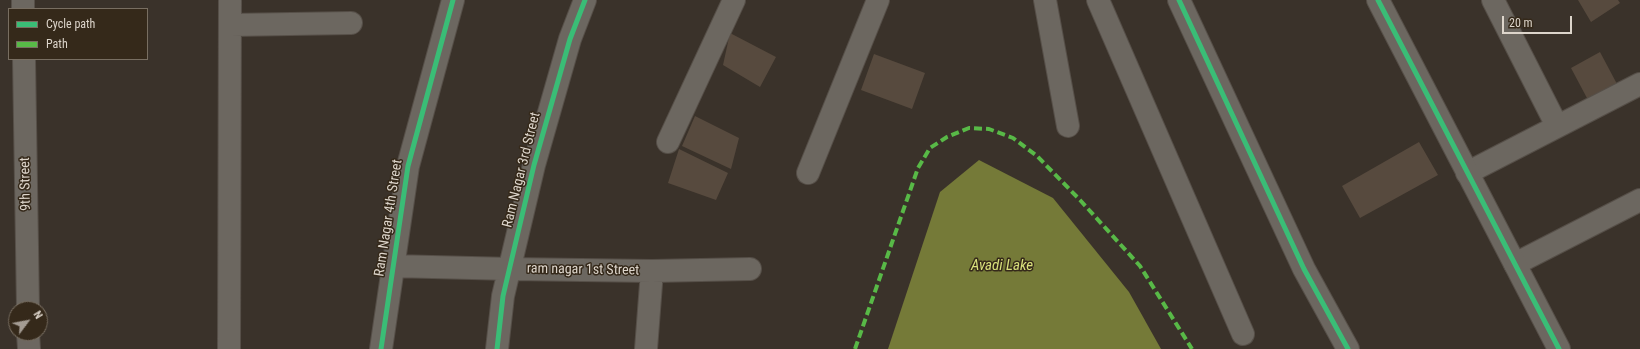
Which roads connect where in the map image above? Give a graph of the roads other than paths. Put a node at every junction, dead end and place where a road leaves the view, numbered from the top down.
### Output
1 (230, 0) edge
2 (453, 0) edge
3 (585, 0) edge
4 (734, 0) edge
5 (878, 0) edge
6 (1045, 0) edge
7 (1098, 0) edge
8 (1179, 0) edge
9 (1378, 0) edge
10 (1493, 0) edge
11 (351, 23) dead end
12 (231, 25) junction
13 (24, 60) edge
14 (1640, 84) edge
15 (1068, 126) dead end
16 (1557, 126) junction
17 (668, 142) dead end
18 (1468, 172) junction
19 (808, 173) dead end
20 (1640, 200) edge
21 (1515, 264) junction
22 (393, 266) junction
23 (510, 269) junction
24 (750, 269) dead end
25 (652, 271) junction
26 (28, 301) edge
27 (1243, 334) dead end
28 (228, 349) edge
29 (381, 349) edge
30 (497, 349) edge
31 (646, 349) edge
32 (1348, 349) edge
33 (1559, 349) edge

1 - 12 street
2 - 22 street, Ram Nagar 4th Street
3 - 23 street, Ram Nagar 3rd Street
4 - 17 street
5 - 19 street
6 - 15 street
7 - 27 street
8 - 32 street
9 - 18 street
10 - 16 street
11 - 12 street
12 - 28 street
13 - 26 street, 9th Street
14 - 16 street
16 - 18 street
18 - 21 street
20 - 21 street
21 - 33 street
22 - 23 street, ram nagar 1st Street
22 - 29 street, Ram Nagar 4th Street
23 - 25 street, ram nagar 1st Street
23 - 30 street, Ram Nagar 3rd Street
24 - 25 street, ram nagar 1st Street
25 - 31 street

